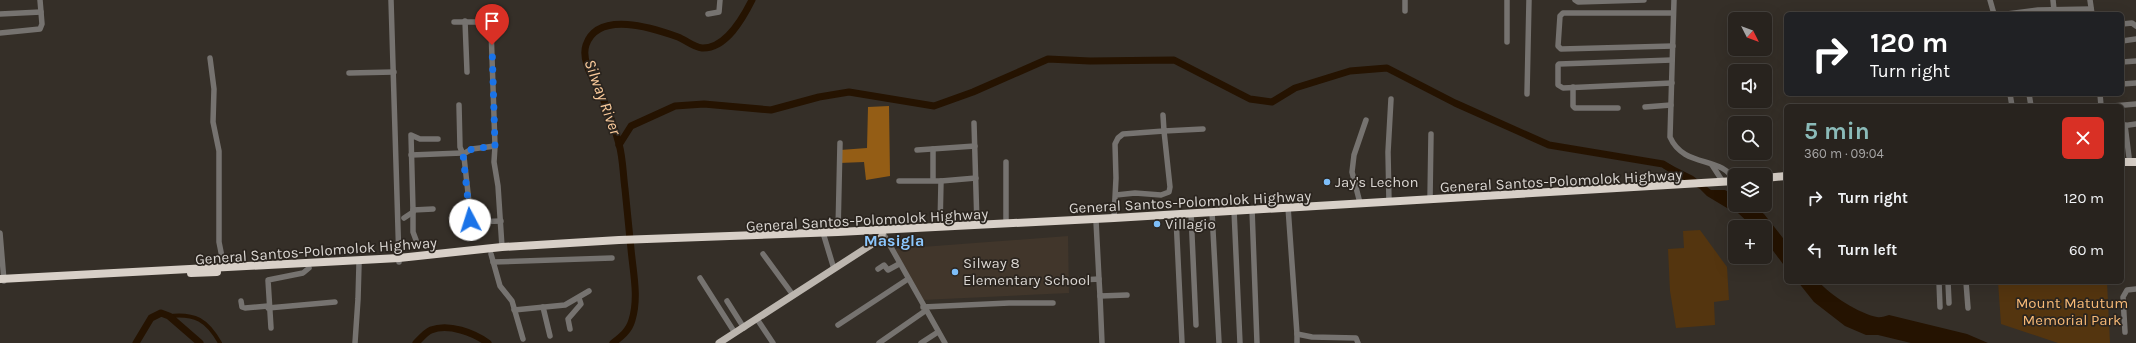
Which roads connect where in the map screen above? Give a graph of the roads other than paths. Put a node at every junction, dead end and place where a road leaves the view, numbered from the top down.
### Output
1 (40, 0) edge
2 (391, 0) edge
3 (720, 0) edge
4 (1405, 0) edge
5 (1507, 0) edge
6 (1529, 0) edge
7 (1575, 0) edge
8 (1622, 0) edge
9 (1644, 0) edge
10 (1674, 0) edge
11 (1990, 0) edge
12 (2053, 0) edge
13 (2090, 0) edge
14 (1598, 1) edge
15 (2054, 10) junction
16 (1405, 11) dead end
17 (2092, 11) edge
18 (41, 12) junction
19 (1993, 12) edge
20 (2030, 12) edge
21 (1673, 13) junction
22 (0, 14) edge
23 (708, 14) dead end
24 (465, 21) junction
25 (454, 22) dead end
26 (2124, 24) edge
27 (2136, 26) edge
28 (0, 33) edge
29 (2136, 39) edge
30 (2124, 41) edge
31 (1507, 42) dead end
32 (1673, 46) junction
33 (210, 58) dead end
34 (1672, 60) junction
35 (2136, 61) edge
36 (2124, 62) edge
37 (394, 72) junction
38 (467, 72) dead end
39 (349, 73) dead end
40 (1672, 83) junction
41 (2136, 83) edge
42 (2124, 84) edge
43 (1573, 88) junction
44 (1527, 94) dead end
45 (1391, 99) dead end
46 (459, 104) dead end
47 (2136, 104) edge
48 (1671, 105) junction
49 (2124, 105) edge
50 (1645, 106) dead end
51 (1618, 108) dead end
52 (1164, 115) dead end
53 (1366, 120) dead end
54 (974, 123) dead end
55 (2136, 124) edge
56 (2124, 126) edge
57 (1203, 129) dead end
58 (1164, 131) junction
59 (1431, 134) dead end
60 (438, 140) dead end
61 (840, 143) dead end
62 (495, 146) junction
63 (975, 146) junction
64 (934, 149) junction
65 (917, 150) dead end
66 (463, 154) junction
67 (411, 155) junction
68 (2131, 158) edge
69 (1006, 162) dead end
70 (1712, 164) junction
71 (1728, 173) edge
72 (1784, 176) edge
73 (1772, 177) edge
74 (976, 178) junction
75 (933, 180) junction
76 (899, 181) dead end
77 (941, 181) junction
78 (1723, 182) junction
79 (1728, 182) edge
80 (1784, 182) edge
81 (1728, 183) edge
82 (1772, 183) edge
83 (1712, 184) junction
84 (1684, 186) junction
85 (1116, 195) junction
86 (1430, 199) junction
87 (1389, 202) junction
88 (1360, 203) junction
89 (433, 209) dead end
90 (1288, 209) junction
91 (413, 211) junction
92 (1252, 211) junction
93 (1235, 212) junction
94 (1212, 213) junction
95 (1191, 214) junction
96 (1176, 217) junction
97 (404, 218) dead end
98 (1114, 218) junction
99 (501, 221) junction
100 (1096, 221) junction
101 (1006, 223) junction
102 (977, 225) junction
103 (940, 227) junction
104 (838, 232) junction
105 (883, 232) junction
106 (0, 233) edge
107 (824, 236) junction
108 (416, 240) dead end
109 (645, 242) junction
110 (619, 243) junction
111 (502, 247) junction
112 (763, 254) dead end
113 (492, 258) junction
114 (612, 258) dead end
115 (399, 260) junction
116 (358, 264) junction
117 (899, 264) junction
118 (224, 267) junction
119 (309, 268) junction
120 (834, 269) junction
121 (878, 269) dead end
122 (700, 278) dead end
123 (908, 279) junction
124 (1099, 279) junction
125 (1080, 280) dead end
126 (2, 281) edge
127 (1939, 284) edge
128 (1948, 284) edge
129 (1966, 284) edge
130 (2136, 289) edge
131 (589, 291) dead end
132 (793, 295) junction
133 (1127, 295) dead end
134 (1100, 296) junction
135 (579, 298) junction
136 (241, 301) dead end
137 (727, 301) dead end
138 (335, 302) dead end
139 (1053, 303) dead end
140 (1949, 303) dead end
141 (268, 307) junction
142 (543, 307) junction
143 (1940, 307) dead end
144 (1968, 308) dead end
145 (924, 309) junction
146 (514, 310) junction
147 (757, 319) junction
148 (838, 325) dead end
149 (1196, 325) dead end
150 (271, 328) dead end
151 (744, 328) junction
152 (570, 329) dead end
153 (938, 332) junction
154 (2125, 332) dead end
155 (735, 333) junction
156 (1297, 334) junction
157 (550, 336) dead end
158 (523, 339) dead end
159 (354, 343) edge
160 (719, 343) edge
161 (773, 343) edge
162 (879, 343) edge
163 (921, 343) edge
164 (944, 343) edge
165 (1102, 343) edge
166 (1182, 343) edge
167 (1219, 343) edge
168 (1240, 343) edge
169 (1257, 343) edge
170 (1297, 343) edge
171 (1358, 343) edge

1 - 18 street
2 - 37 street
3 - 23 street
4 - 16 street
5 - 31 street
6 - 44 street
7 - 14 street
8 - 9 street
8 - 14 street
10 - 21 street
11 - 19 street
12 - 15 street
13 - 17 street
15 - 17 street
15 - 20 street
18 - 22 street
18 - 28 street
21 - 32 street
21 - 32 street
24 - 25 street
24 - 38 street
24 - 62 street
26 - 27 street
29 - 30 street
32 - 34 street
33 - 118 street
34 - 40 street
34 - 43 street
35 - 36 street
37 - 39 street
37 - 115 street
40 - 43 street
40 - 48 street
41 - 42 street
43 - 51 street
45 - 87 street
46 - 66 street
47 - 49 street
48 - 50 street
48 - 70 street
52 - 58 street
53 - 88 street
54 - 63 street
55 - 56 street
56 - 68 street
57 - 58 street
58 - 85 street
58 - 85 street
59 - 86 street
60 - 67 street
61 - 104 street
62 - 66 street
62 - 99 street
63 - 64 street
63 - 74 street
64 - 65 street
64 - 75 street
66 - 67 street
66 - 99 street
67 - 91 street
69 - 101 street
70 - 71 street
70 - 78 street
72 - 73 highway
74 - 77 street
74 - 102 street
75 - 76 street
75 - 77 street
77 - 103 street
78 - 79 highway
78 - 83 highway
80 - 82 highway
81 - 83 highway
83 - 84 highway
84 - 86 highway
84 - 90 highway, General Santos-Polomolok Highway
85 - 98 street
86 - 87 highway
87 - 88 highway
88 - 90 highway
89 - 91 street
90 - 92 highway
90 - 156 street
91 - 97 street
91 - 108 street
92 - 93 highway
92 - 169 street
93 - 94 highway
93 - 168 street
94 - 95 highway
94 - 167 street
95 - 96 highway, General Santos-Polomolok Highway
95 - 98 highway
95 - 149 street
96 - 100 highway, General Santos-Polomolok Highway
96 - 166 street
98 - 101 highway
99 - 111 street
100 - 105 highway, General Santos-Polomolok Highway
100 - 124 street
101 - 102 highway
102 - 103 highway
103 - 105 highway
104 - 105 highway
104 - 109 highway
105 - 107 highway, General Santos-Polomolok Highway
105 - 117 street
105 - 120 main road
106 - 126 street
107 - 109 highway, General Santos-Polomolok Highway
107 - 120 street
109 - 110 highway
110 - 111 highway
110 - 113 highway, General Santos-Polomolok Highway
111 - 115 highway
112 - 132 street
113 - 114 street
113 - 115 highway, General Santos-Polomolok Highway
113 - 146 street
115 - 116 highway, General Santos-Polomolok Highway
115 - 118 highway
116 - 119 highway, General Santos-Polomolok Highway
116 - 159 street
117 - 121 street
117 - 123 street
118 - 126 highway
119 - 126 highway, General Santos-Polomolok Highway
119 - 141 street
120 - 132 main road
122 - 155 street
123 - 145 street
123 - 148 street
124 - 125 street
124 - 134 street
127 - 143 street
128 - 140 street
129 - 144 street
130 - 154 street
131 - 135 street
132 - 147 main road
133 - 134 street
134 - 165 street
135 - 142 street
135 - 152 street
136 - 141 street
137 - 151 street
138 - 141 street
139 - 145 street
141 - 150 street
142 - 146 street
142 - 157 street
145 - 153 street
145 - 162 street
146 - 158 street
147 - 151 main road
147 - 161 street
151 - 155 main road
153 - 163 street
153 - 164 street
155 - 160 main road
156 - 170 street
156 - 171 street

